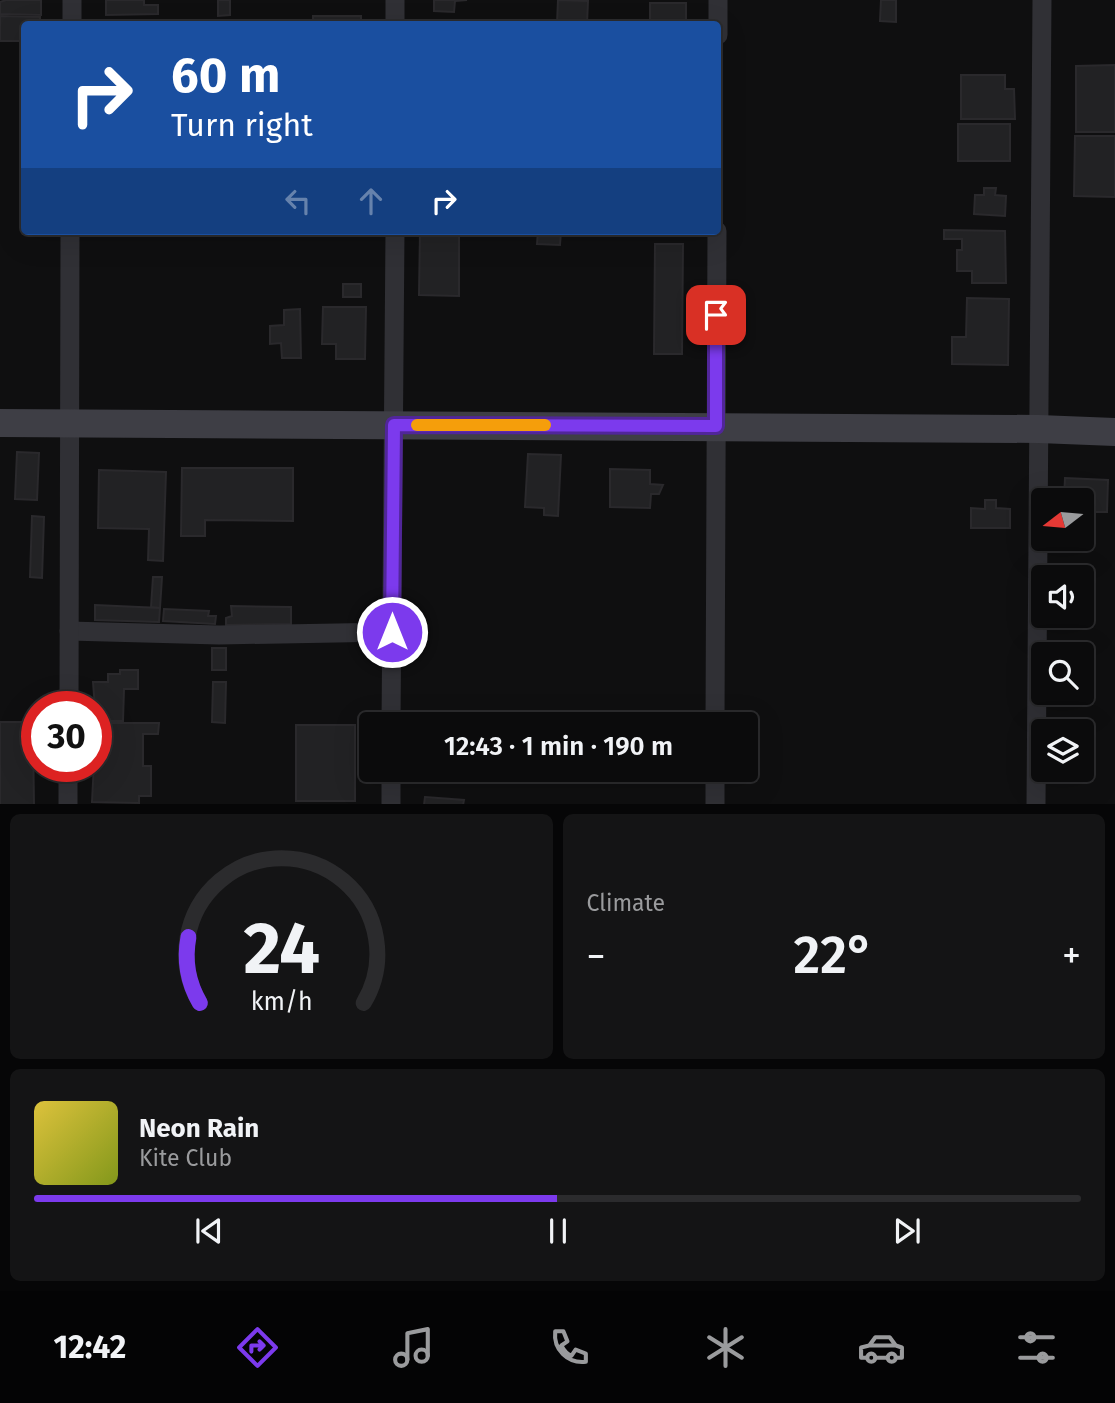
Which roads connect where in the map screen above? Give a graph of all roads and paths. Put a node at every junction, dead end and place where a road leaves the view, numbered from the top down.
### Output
1 (72, 0) edge
2 (395, 0) edge
3 (718, 0) edge
4 (1042, 0) edge
5 (72, 21) edge
6 (395, 21) edge
7 (718, 21) edge
8 (70, 235) edge
9 (395, 235) edge
10 (717, 235) edge
11 (0, 423) edge
12 (69, 424) junction
13 (394, 425) junction
14 (716, 426) junction
15 (1039, 429) junction
16 (1115, 432) edge
17 (69, 631) junction
18 (392, 632) junction
19 (68, 691) edge
20 (391, 712) edge
21 (715, 712) edge
22 (68, 782) edge
23 (391, 782) edge
24 (715, 782) edge
25 (68, 804) edge
26 (391, 804) edge
27 (715, 804) edge
28 (1037, 804) edge

1 - 5 street
2 - 6 street
3 - 7 street
4 - 15 street
8 - 12 street
9 - 13 street
10 - 14 street
11 - 12 street
12 - 13 street
12 - 17 street
13 - 14 street
13 - 18 street
14 - 15 street
14 - 21 street
15 - 16 street
15 - 28 street
17 - 18 street
17 - 19 street
18 - 20 street
22 - 25 street
23 - 26 street
24 - 27 street

